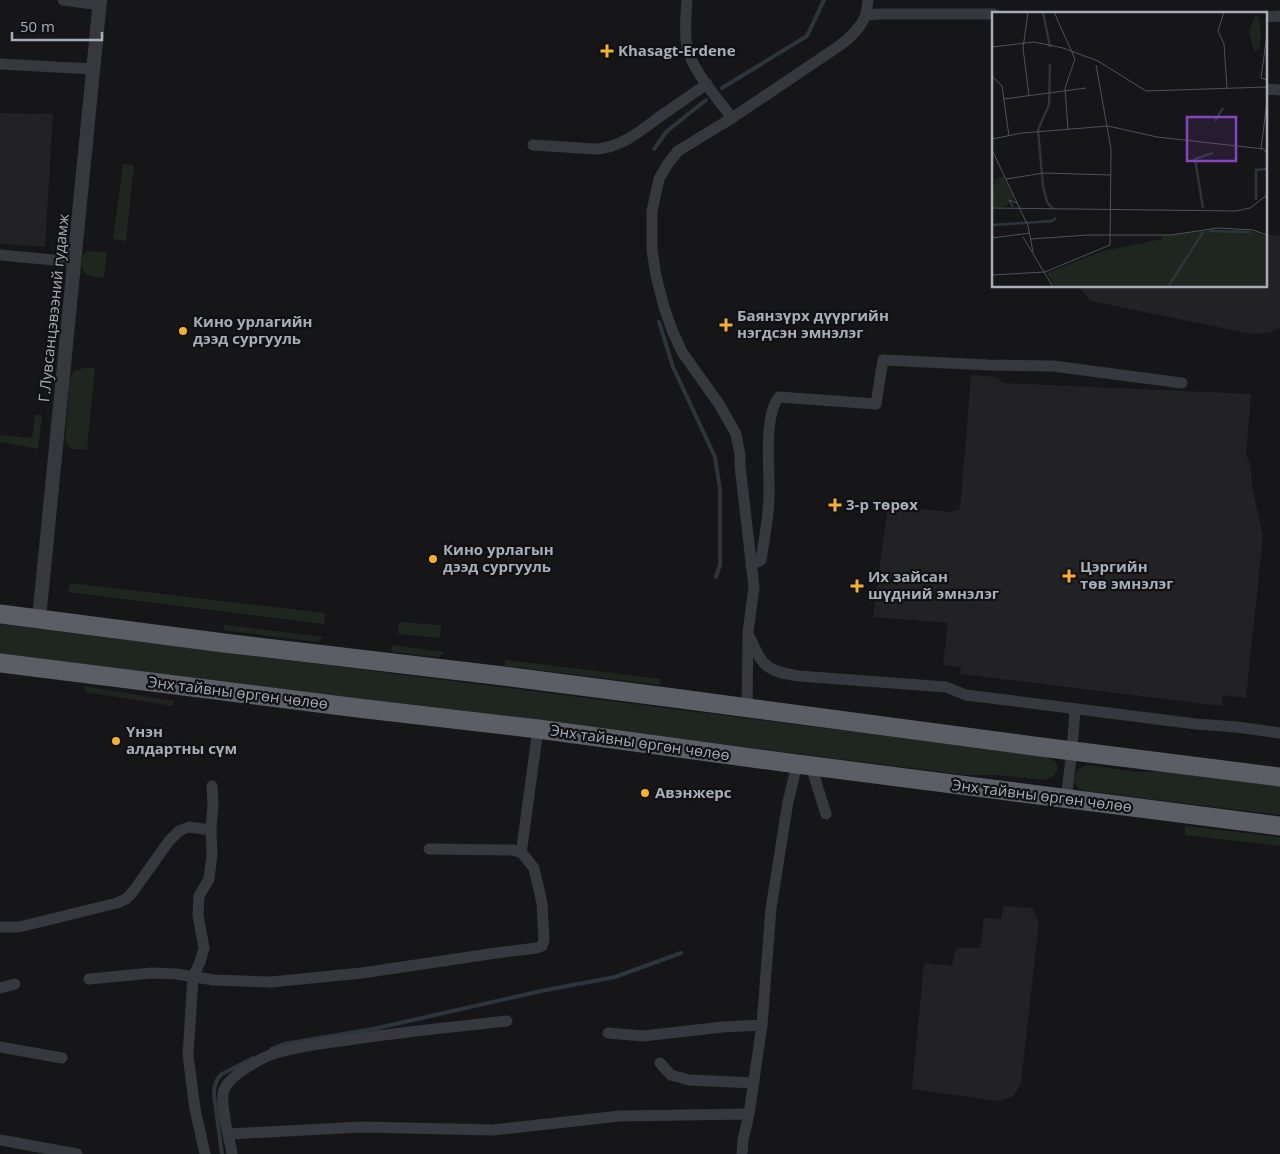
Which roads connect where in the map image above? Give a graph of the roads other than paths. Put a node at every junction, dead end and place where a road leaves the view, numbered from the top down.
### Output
1 (64, 0) edge
2 (687, 0) edge
3 (868, 0) edge
4 (100, 2) edge
5 (992, 14) edge
6 (866, 15) junction
7 (0, 64) edge
8 (93, 69) junction
9 (707, 84) junction
10 (732, 118) junction
11 (533, 144) dead end
12 (0, 255) edge
13 (75, 262) junction
14 (1182, 383) dead end
15 (751, 565) junction
16 (0, 614) edge
17 (39, 619) junction
18 (748, 632) junction
19 (0, 663) edge
20 (747, 707) junction
21 (1075, 709) junction
22 (538, 729) junction
23 (1280, 734) edge
24 (1072, 750) junction
25 (804, 765) junction
26 (1280, 776) edge
27 (212, 786) dead end
28 (1066, 799) junction
29 (826, 814) dead end
30 (1280, 826) edge
31 (211, 830) junction
32 (522, 847) dead end
33 (429, 849) dead end
34 (0, 927) edge
35 (193, 977) junction
36 (89, 979) dead end
37 (16, 984) dead end
38 (0, 988) edge
39 (507, 1021) dead end
40 (762, 1025) junction
41 (608, 1033) dead end
42 (0, 1047) edge
43 (62, 1058) dead end
44 (660, 1063) dead end
45 (754, 1083) junction
46 (749, 1114) junction
47 (229, 1134) junction
48 (0, 1140) edge
49 (77, 1154) edge
50 (206, 1154) edge
51 (232, 1154) edge
52 (742, 1154) edge

1 - 4 street
2 - 9 street
3 - 6 street
4 - 8 street, Г.Лувсанцэвээний гудамж
5 - 6 street
6 - 10 street
7 - 8 street
8 - 13 street, Г.Лувсанцэвээний гудамж
9 - 10 street
9 - 11 street
10 - 15 street
12 - 13 street
13 - 17 street, Г.Лувсанцэвээний гудамж
14 - 15 street
15 - 18 street
16 - 17 highway
17 - 20 highway
18 - 20 street
18 - 21 street
19 - 22 highway, Энх тайвны өргөн чөлөө
20 - 24 highway
21 - 23 street
21 - 24 street
22 - 25 highway, Энх тайвны өргөн чөлөө
22 - 32 street
24 - 26 highway
24 - 28 street
25 - 28 highway, Энх тайвны өргөн чөлөө
25 - 29 street
25 - 40 street
27 - 31 street
28 - 30 highway, Энх тайвны өргөн чөлөө
31 - 34 street
31 - 35 street
33 - 35 street
35 - 36 street
35 - 50 street
37 - 38 street
39 - 47 street
40 - 41 street
40 - 45 street
42 - 43 street
44 - 45 street
45 - 46 street
46 - 47 street
46 - 52 street
47 - 51 street
48 - 49 street

